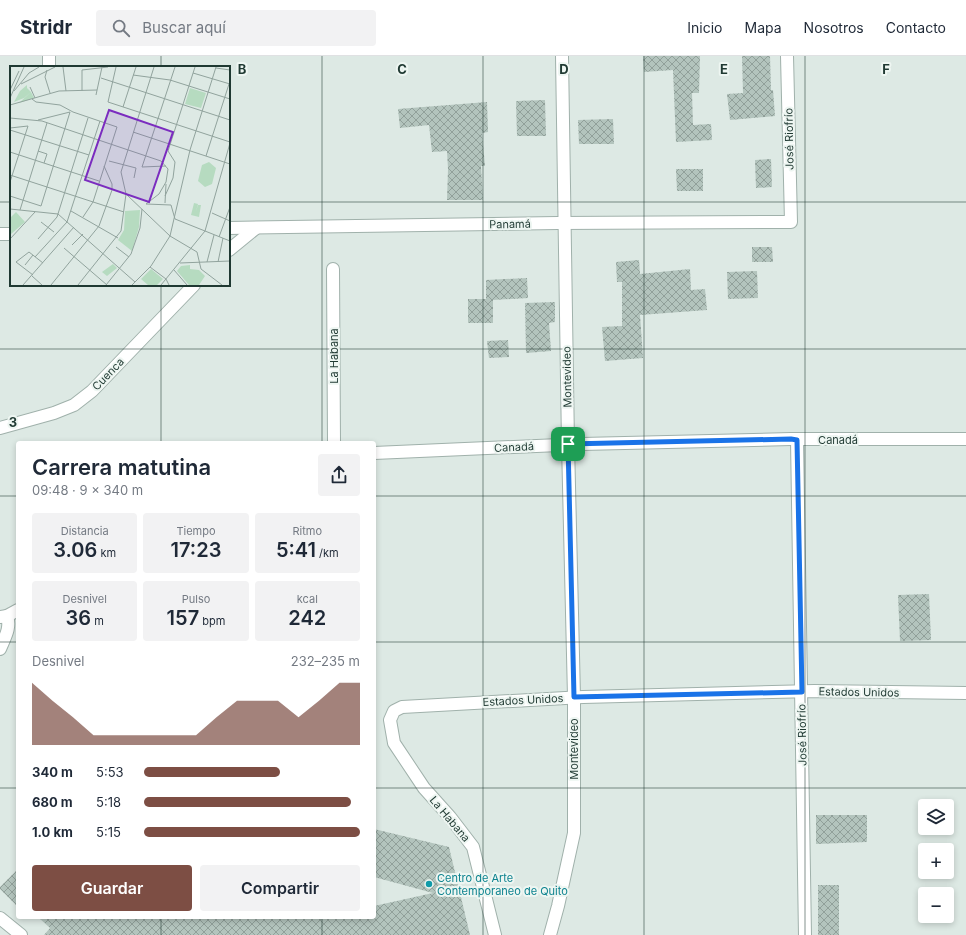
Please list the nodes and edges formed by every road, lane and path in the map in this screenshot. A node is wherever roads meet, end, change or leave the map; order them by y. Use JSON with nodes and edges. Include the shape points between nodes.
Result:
{"nodes":[{"id":1,"x":562,"y":56,"type":"edge"},
{"id":2,"x":787,"y":56,"type":"edge"},
{"id":3,"x":791,"y":222,"type":"joint"},
{"id":4,"x":565,"y":223,"type":"junction"},
{"id":5,"x":230,"y":228,"type":"edge"},
{"id":6,"x":256,"y":228,"type":"junction"},
{"id":7,"x":230,"y":249,"type":"edge"},
{"id":8,"x":333,"y":269,"type":"dead end"},
{"id":9,"x":193,"y":286,"type":"edge"},
{"id":10,"x":0,"y":428,"type":"edge"},
{"id":11,"x":966,"y":439,"type":"edge"},
{"id":12,"x":797,"y":440,"type":"junction"},
{"id":13,"x":334,"y":441,"type":"edge"},
{"id":14,"x":568,"y":444,"type":"junction"},
{"id":15,"x":376,"y":453,"type":"edge"},
{"id":16,"x":8,"y":614,"type":"edge"},
{"id":17,"x":0,"y":649,"type":"edge"},
{"id":18,"x":802,"y":692,"type":"junction"},
{"id":19,"x":966,"y":693,"type":"edge"},
{"id":20,"x":574,"y":697,"type":"junction"},
{"id":21,"x":394,"y":711,"type":"joint"},
{"id":22,"x":0,"y":918,"type":"edge"},
{"id":23,"x":21,"y":935,"type":"edge"},
{"id":24,"x":495,"y":935,"type":"edge"},
{"id":25,"x":550,"y":935,"type":"edge"},
{"id":26,"x":805,"y":935,"type":"edge"}],
"edges":[{"from":1,"to":4,"type":"street","name":"Montevideo"},
{"from":2,"to":3,"type":"street","name":"José Riofrío"},
{"from":3,"to":4,"type":"street","name":"Panamá"},
{"from":4,"to":6,"type":"street","name":"Panamá"},
{"from":4,"to":14,"type":"street","name":"Montevideo"},
{"from":5,"to":6,"type":"street","name":"Panamá"},
{"from":6,"to":7,"type":"street"},
{"from":8,"to":13,"type":"street","name":"La Habana"},
{"from":9,"to":10,"type":"street","name":"Cuenca","via":[[92,391],[74,405]]},
{"from":11,"to":12,"type":"street","name":"Canadá"},
{"from":12,"to":14,"type":"street","name":"Canadá"},
{"from":12,"to":18,"type":"street","name":"José Riofrío"},
{"from":14,"to":15,"type":"street","name":"Canadá"},
{"from":14,"to":20,"type":"street","name":"Montevideo"},
{"from":16,"to":17,"type":"street","via":[[8,631]]},
{"from":18,"to":19,"type":"street","name":"Estados Unidos"},
{"from":18,"to":20,"type":"street","name":"Estados Unidos"},
{"from":18,"to":26,"type":"street","name":"José Riofrío"},
{"from":20,"to":21,"type":"street","name":"Estados Unidos","via":[[402,707]]},
{"from":20,"to":25,"type":"street","name":"Montevideo","via":[[574,833]]},
{"from":21,"to":24,"type":"street","name":"La Habana","via":[[390,720],[394,743],[424,788],[473,847]]},
{"from":22,"to":23,"type":"street"}]}
